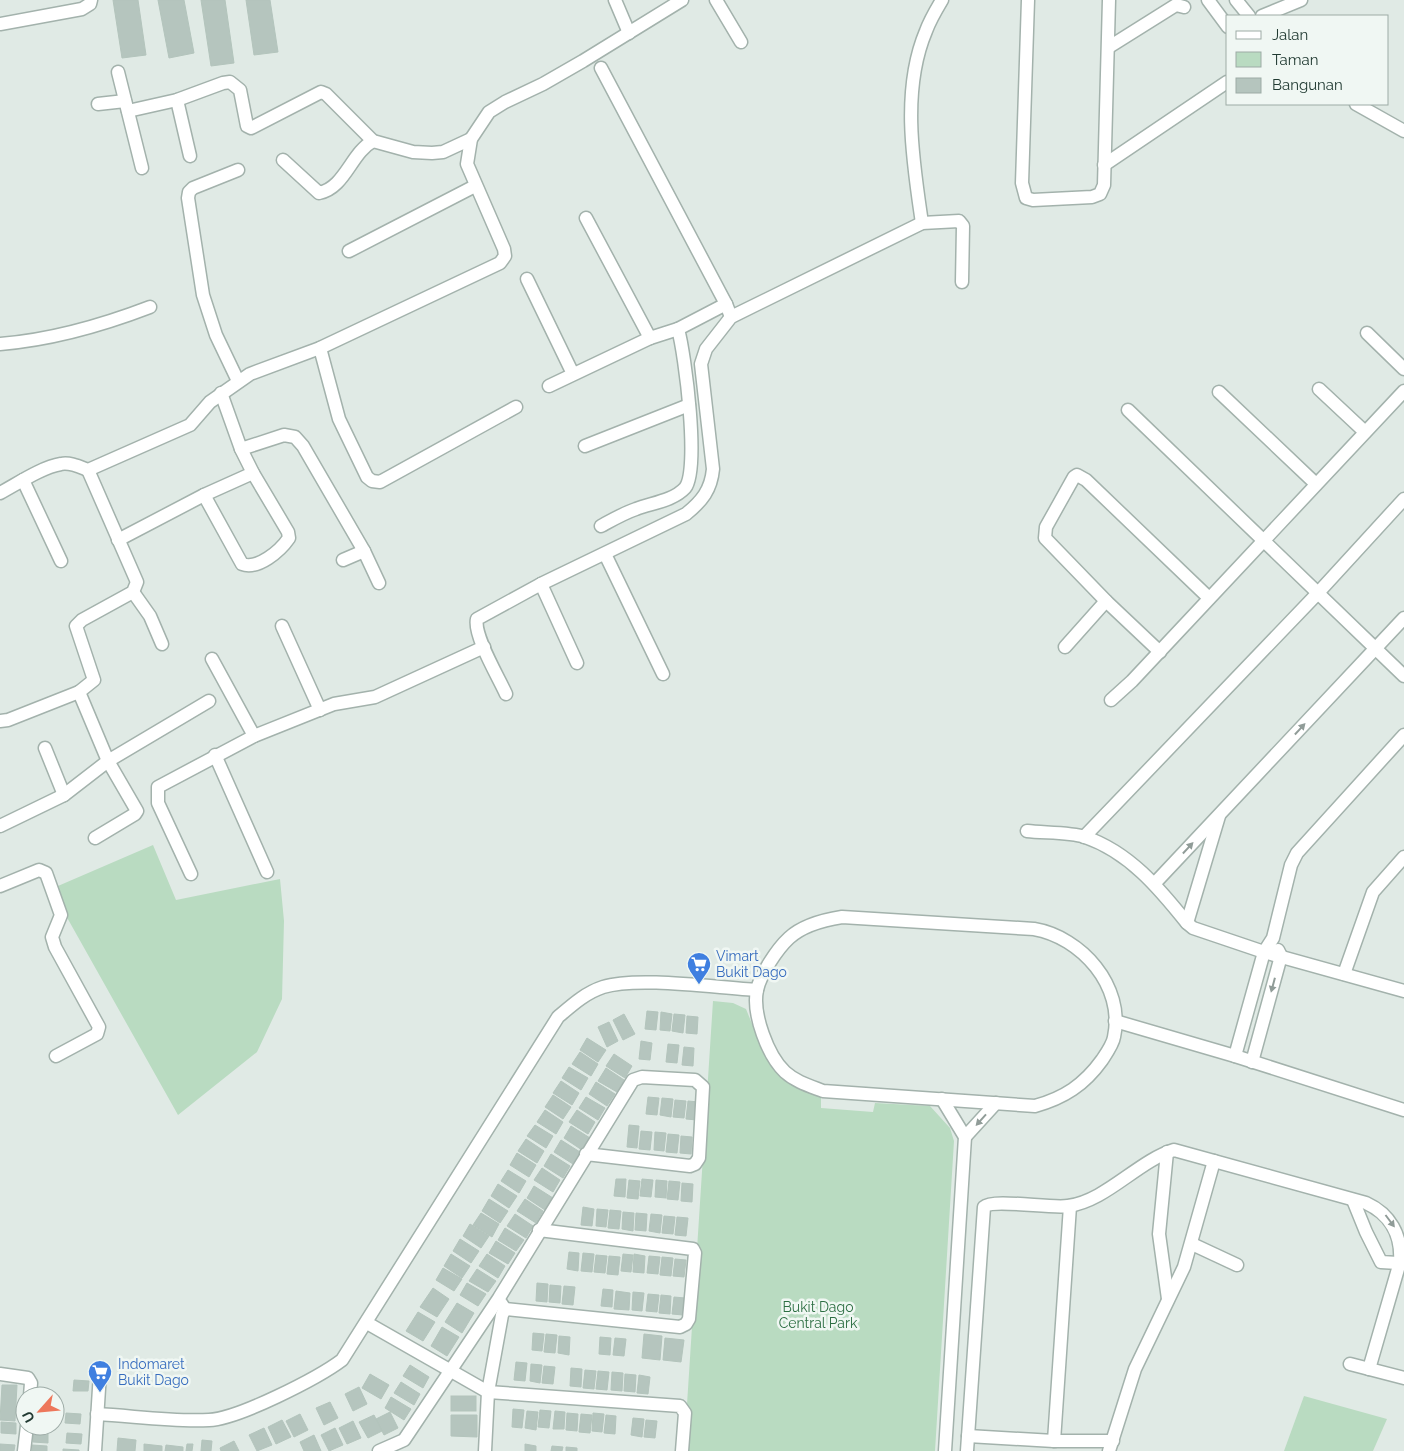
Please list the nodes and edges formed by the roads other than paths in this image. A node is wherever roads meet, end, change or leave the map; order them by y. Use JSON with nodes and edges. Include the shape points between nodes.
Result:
{"nodes":[{"id":1,"x":91,"y":0,"type":"edge"},
{"id":2,"x":614,"y":0,"type":"edge"},
{"id":3,"x":682,"y":0,"type":"edge"},
{"id":4,"x":716,"y":0,"type":"edge"},
{"id":5,"x":942,"y":0,"type":"edge"},
{"id":6,"x":1028,"y":0,"type":"edge"},
{"id":7,"x":1109,"y":0,"type":"edge"},
{"id":8,"x":1208,"y":0,"type":"edge"},
{"id":9,"x":1236,"y":0,"type":"edge"},
{"id":10,"x":1301,"y":0,"type":"edge"},
{"id":11,"x":1184,"y":7,"type":"dead end"},
{"id":12,"x":1248,"y":15,"type":"edge"},
{"id":13,"x":1264,"y":15,"type":"edge"},
{"id":14,"x":0,"y":24,"type":"edge"},
{"id":15,"x":1226,"y":24,"type":"edge"},
{"id":16,"x":629,"y":33,"type":"junction"},
{"id":17,"x":741,"y":42,"type":"dead end"},
{"id":18,"x":1109,"y":47,"type":"junction"},
{"id":19,"x":601,"y":68,"type":"dead end"},
{"id":20,"x":118,"y":72,"type":"dead end"},
{"id":21,"x":1226,"y":83,"type":"edge"},
{"id":22,"x":177,"y":100,"type":"junction"},
{"id":23,"x":98,"y":104,"type":"dead end"},
{"id":24,"x":1358,"y":105,"type":"edge"},
{"id":25,"x":126,"y":106,"type":"junction"},
{"id":26,"x":1404,"y":131,"type":"edge"},
{"id":27,"x":373,"y":140,"type":"junction"},
{"id":28,"x":471,"y":140,"type":"junction"},
{"id":29,"x":190,"y":156,"type":"dead end"},
{"id":30,"x":283,"y":160,"type":"dead end"},
{"id":31,"x":1104,"y":165,"type":"junction"},
{"id":32,"x":142,"y":168,"type":"dead end"},
{"id":33,"x":238,"y":170,"type":"dead end"},
{"id":34,"x":475,"y":186,"type":"junction"},
{"id":35,"x":586,"y":218,"type":"dead end"},
{"id":36,"x":922,"y":223,"type":"junction"},
{"id":37,"x":349,"y":251,"type":"dead end"},
{"id":38,"x":527,"y":279,"type":"dead end"},
{"id":39,"x":962,"y":282,"type":"dead end"},
{"id":40,"x":726,"y":304,"type":"junction"},
{"id":41,"x":150,"y":307,"type":"dead end"},
{"id":42,"x":731,"y":316,"type":"junction"},
{"id":43,"x":678,"y":329,"type":"junction"},
{"id":44,"x":1367,"y":333,"type":"dead end"},
{"id":45,"x":650,"y":338,"type":"junction"},
{"id":46,"x":0,"y":344,"type":"edge"},
{"id":47,"x":320,"y":348,"type":"junction"},
{"id":48,"x":1404,"y":369,"type":"edge"},
{"id":49,"x":573,"y":374,"type":"junction"},
{"id":50,"x":238,"y":381,"type":"junction"},
{"id":51,"x":549,"y":386,"type":"dead end"},
{"id":52,"x":1318,"y":389,"type":"dead end"},
{"id":53,"x":1404,"y":391,"type":"edge"},
{"id":54,"x":1219,"y":392,"type":"dead end"},
{"id":55,"x":221,"y":393,"type":"junction"},
{"id":56,"x":688,"y":405,"type":"junction"},
{"id":57,"x":516,"y":406,"type":"dead end"},
{"id":58,"x":1128,"y":410,"type":"dead end"},
{"id":59,"x":1365,"y":432,"type":"junction"},
{"id":60,"x":584,"y":446,"type":"dead end"},
{"id":61,"x":241,"y":449,"type":"junction"},
{"id":62,"x":88,"y":470,"type":"junction"},
{"id":63,"x":253,"y":473,"type":"junction"},
{"id":64,"x":23,"y":480,"type":"junction"},
{"id":65,"x":1316,"y":484,"type":"junction"},
{"id":66,"x":0,"y":493,"type":"edge"},
{"id":67,"x":204,"y":495,"type":"junction"},
{"id":68,"x":1404,"y":499,"type":"edge"},
{"id":69,"x":601,"y":526,"type":"dead end"},
{"id":70,"x":118,"y":540,"type":"junction"},
{"id":71,"x":1262,"y":541,"type":"junction"},
{"id":72,"x":364,"y":551,"type":"junction"},
{"id":73,"x":605,"y":554,"type":"junction"},
{"id":74,"x":343,"y":560,"type":"dead end"},
{"id":75,"x":61,"y":561,"type":"dead end"},
{"id":76,"x":379,"y":583,"type":"dead end"},
{"id":77,"x":541,"y":584,"type":"junction"},
{"id":78,"x":133,"y":592,"type":"junction"},
{"id":79,"x":1317,"y":594,"type":"junction"},
{"id":80,"x":1209,"y":598,"type":"junction"},
{"id":81,"x":1106,"y":601,"type":"junction"},
{"id":82,"x":1404,"y":618,"type":"edge"},
{"id":83,"x":282,"y":626,"type":"dead end"},
{"id":84,"x":162,"y":644,"type":"dead end"},
{"id":85,"x":484,"y":646,"type":"junction"},
{"id":86,"x":1065,"y":647,"type":"dead end"},
{"id":87,"x":1375,"y":650,"type":"junction"},
{"id":88,"x":1160,"y":652,"type":"junction"},
{"id":89,"x":212,"y":659,"type":"dead end"},
{"id":90,"x":577,"y":663,"type":"dead end"},
{"id":91,"x":664,"y":674,"type":"dead end"},
{"id":92,"x":1404,"y":676,"type":"edge"},
{"id":93,"x":79,"y":692,"type":"junction"},
{"id":94,"x":506,"y":694,"type":"dead end"},
{"id":95,"x":1111,"y":700,"type":"dead end"},
{"id":96,"x":210,"y":701,"type":"dead end"},
{"id":97,"x":320,"y":710,"type":"junction"},
{"id":98,"x":0,"y":721,"type":"edge"},
{"id":99,"x":1404,"y":735,"type":"edge"},
{"id":100,"x":254,"y":736,"type":"junction"},
{"id":101,"x":45,"y":748,"type":"dead end"},
{"id":102,"x":215,"y":755,"type":"junction"},
{"id":103,"x":108,"y":761,"type":"junction"},
{"id":104,"x":64,"y":796,"type":"junction"},
{"id":105,"x":1220,"y":814,"type":"junction"},
{"id":106,"x":0,"y":826,"type":"edge"},
{"id":107,"x":1027,"y":831,"type":"dead end"},
{"id":108,"x":1084,"y":836,"type":"junction"},
{"id":109,"x":95,"y":838,"type":"dead end"},
{"id":110,"x":1404,"y":857,"type":"edge"},
{"id":111,"x":267,"y":872,"type":"dead end"},
{"id":112,"x":191,"y":874,"type":"dead end"},
{"id":113,"x":1155,"y":883,"type":"junction"},
{"id":114,"x":0,"y":886,"type":"edge"},
{"id":115,"x":1187,"y":923,"type":"junction"},
{"id":116,"x":1273,"y":938,"type":"junction"},
{"id":117,"x":1264,"y":952,"type":"junction"},
{"id":118,"x":1281,"y":956,"type":"junction"},
{"id":119,"x":1344,"y":974,"type":"junction"},
{"id":120,"x":757,"y":990,"type":"junction"},
{"id":121,"x":1404,"y":991,"type":"edge"},
{"id":122,"x":1115,"y":1021,"type":"junction"},
{"id":123,"x":56,"y":1056,"type":"dead end"},
{"id":124,"x":1235,"y":1056,"type":"junction"},
{"id":125,"x":1252,"y":1062,"type":"junction"},
{"id":126,"x":942,"y":1099,"type":"junction"},
{"id":127,"x":996,"y":1103,"type":"junction"},
{"id":128,"x":1404,"y":1110,"type":"edge"},
{"id":129,"x":965,"y":1137,"type":"junction"},
{"id":130,"x":1167,"y":1152,"type":"junction"},
{"id":131,"x":586,"y":1154,"type":"junction"},
{"id":132,"x":1214,"y":1161,"type":"junction"},
{"id":133,"x":1353,"y":1200,"type":"junction"},
{"id":134,"x":1070,"y":1206,"type":"junction"},
{"id":135,"x":539,"y":1230,"type":"junction"},
{"id":136,"x":1192,"y":1244,"type":"junction"},
{"id":137,"x":1401,"y":1262,"type":"edge"},
{"id":138,"x":1237,"y":1265,"type":"dead end"},
{"id":139,"x":1168,"y":1299,"type":"junction"},
{"id":140,"x":502,"y":1304,"type":"junction"},
{"id":141,"x":367,"y":1323,"type":"junction"},
{"id":142,"x":1350,"y":1364,"type":"dead end"},
{"id":143,"x":1369,"y":1368,"type":"junction"},
{"id":144,"x":451,"y":1371,"type":"junction"},
{"id":145,"x":100,"y":1373,"type":"dead end"},
{"id":146,"x":0,"y":1374,"type":"edge"},
{"id":147,"x":1404,"y":1378,"type":"edge"},
{"id":148,"x":31,"y":1386,"type":"edge"},
{"id":149,"x":488,"y":1392,"type":"junction"},
{"id":150,"x":97,"y":1414,"type":"junction"},
{"id":151,"x":26,"y":1436,"type":"edge"},
{"id":152,"x":968,"y":1436,"type":"junction"},
{"id":153,"x":1054,"y":1441,"type":"junction"},
{"id":154,"x":404,"y":1446,"type":"edge"},
{"id":155,"x":1111,"y":1446,"type":"edge"},
{"id":156,"x":24,"y":1451,"type":"edge"},
{"id":157,"x":95,"y":1451,"type":"edge"},
{"id":158,"x":379,"y":1451,"type":"edge"},
{"id":159,"x":485,"y":1451,"type":"edge"},
{"id":160,"x":682,"y":1451,"type":"edge"},
{"id":161,"x":945,"y":1451,"type":"edge"},
{"id":162,"x":966,"y":1451,"type":"edge"}],
"edges":[{"from":1,"to":14,"type":"street","via":[[82,9]]},
{"from":2,"to":16,"type":"street"},
{"from":3,"to":16,"type":"street"},
{"from":4,"to":17,"type":"street"},
{"from":5,"to":36,"type":"street","via":[[925,32],[915,70],[913,140]]},
{"from":6,"to":31,"type":"street","via":[[1023,192],[1026,198],[1033,200],[1092,197],[1100,194],[1104,186]]},
{"from":7,"to":18,"type":"street"},
{"from":8,"to":15,"type":"street"},
{"from":9,"to":12,"type":"street"},
{"from":10,"to":13,"type":"street"},
{"from":11,"to":18,"type":"street","via":[[1176,5]]},
{"from":16,"to":28,"type":"street","via":[[489,112]]},
{"from":18,"to":31,"type":"street"},
{"from":19,"to":40,"type":"street"},
{"from":20,"to":25,"type":"street"},
{"from":21,"to":31,"type":"street"},
{"from":22,"to":25,"type":"street"},
{"from":22,"to":27,"type":"street","via":[[230,82],[240,90],[247,126],[251,128],[321,92]]},
{"from":22,"to":29,"type":"street"},
{"from":23,"to":25,"type":"street"},
{"from":24,"to":26,"type":"street"},
{"from":25,"to":32,"type":"street"},
{"from":27,"to":28,"type":"street","via":[[413,152],[432,153],[443,152]]},
{"from":27,"to":30,"type":"street","via":[[359,150],[328,191],[319,193]]},
{"from":28,"to":34,"type":"street","via":[[467,164]]},
{"from":33,"to":50,"type":"street","via":[[193,188],[188,198],[203,295],[216,335]]},
{"from":34,"to":37,"type":"street"},
{"from":34,"to":47,"type":"street","via":[[504,249],[503,260],[488,270]]},
{"from":35,"to":45,"type":"street"},
{"from":36,"to":39,"type":"street","via":[[962,223]]},
{"from":36,"to":42,"type":"street"},
{"from":38,"to":49,"type":"street"},
{"from":40,"to":42,"type":"street"},
{"from":40,"to":43,"type":"street"},
{"from":41,"to":46,"type":"street","via":[[61,333]]},
{"from":42,"to":73,"type":"street","via":[[706,349],[701,364],[713,469],[711,484],[701,502],[686,514]]},
{"from":43,"to":45,"type":"street"},
{"from":43,"to":56,"type":"street"},
{"from":44,"to":48,"type":"street"},
{"from":45,"to":49,"type":"street"},
{"from":47,"to":50,"type":"street"},
{"from":47,"to":57,"type":"street","via":[[339,419],[372,482],[380,482]]},
{"from":49,"to":51,"type":"street"},
{"from":50,"to":55,"type":"street"},
{"from":52,"to":59,"type":"street"},
{"from":53,"to":59,"type":"street"},
{"from":54,"to":65,"type":"street"},
{"from":55,"to":61,"type":"street"},
{"from":55,"to":62,"type":"street","via":[[190,425]]},
{"from":56,"to":60,"type":"street"},
{"from":56,"to":69,"type":"street","via":[[692,461],[689,481],[684,488],[674,496],[635,509]]},
{"from":58,"to":71,"type":"street"},
{"from":59,"to":65,"type":"street"},
{"from":61,"to":63,"type":"street"},
{"from":61,"to":72,"type":"street","via":[[284,435],[295,437]]},
{"from":62,"to":64,"type":"street","via":[[61,464]]},
{"from":62,"to":70,"type":"street"},
{"from":63,"to":67,"type":"street"},
{"from":63,"to":67,"type":"street","via":[[289,538],[257,565],[242,564],[238,559]]},
{"from":64,"to":66,"type":"street"},
{"from":64,"to":75,"type":"street"},
{"from":65,"to":71,"type":"street"},
{"from":67,"to":70,"type":"street"},
{"from":68,"to":79,"type":"street"},
{"from":70,"to":78,"type":"street","via":[[136,576]]},
{"from":71,"to":79,"type":"street"},
{"from":71,"to":80,"type":"street"},
{"from":72,"to":74,"type":"street"},
{"from":72,"to":76,"type":"street"},
{"from":73,"to":77,"type":"street"},
{"from":73,"to":91,"type":"street"},
{"from":77,"to":85,"type":"street","via":[[477,619],[475,625]]},
{"from":77,"to":90,"type":"street"},
{"from":78,"to":84,"type":"street","via":[[150,616]]},
{"from":78,"to":93,"type":"street","via":[[76,626],[94,680]]},
{"from":79,"to":87,"type":"street"},
{"from":79,"to":108,"type":"street"},
{"from":80,"to":81,"type":"street","via":[[1077,475],[1046,527],[1046,538]]},
{"from":80,"to":88,"type":"street"},
{"from":81,"to":86,"type":"street"},
{"from":81,"to":88,"type":"street"},
{"from":82,"to":87,"type":"street"},
{"from":83,"to":97,"type":"street"},
{"from":85,"to":94,"type":"street"},
{"from":85,"to":97,"type":"street","via":[[375,697],[334,704]]},
{"from":87,"to":92,"type":"street"},
{"from":105,"to":87,"type":"street","one_way":true},
{"from":88,"to":95,"type":"street"},
{"from":89,"to":100,"type":"street"},
{"from":93,"to":98,"type":"street"},
{"from":93,"to":103,"type":"street"},
{"from":96,"to":103,"type":"street"},
{"from":97,"to":100,"type":"street"},
{"from":99,"to":116,"type":"street","via":[[1297,853],[1291,864]]},
{"from":100,"to":102,"type":"street"},
{"from":101,"to":104,"type":"street"},
{"from":102,"to":111,"type":"street"},
{"from":102,"to":112,"type":"street","via":[[164,782],[156,794]]},
{"from":103,"to":104,"type":"street"},
{"from":103,"to":109,"type":"street","via":[[136,811]]},
{"from":104,"to":106,"type":"street"},
{"from":113,"to":105,"type":"street","one_way":true},
{"from":105,"to":115,"type":"street"},
{"from":107,"to":108,"type":"street"},
{"from":108,"to":113,"type":"street","via":[[1118,855]]},
{"from":110,"to":119,"type":"street","via":[[1373,892]]},
{"from":113,"to":115,"type":"street"},
{"from":114,"to":123,"type":"street","via":[[39,870],[46,873],[61,915],[53,930],[54,942],[100,1027],[97,1034]]},
{"from":115,"to":117,"type":"street","via":[[1193,928]]},
{"from":116,"to":117,"type":"street"},
{"from":116,"to":118,"type":"street"},
{"from":117,"to":118,"type":"street"},
{"from":117,"to":124,"type":"street"},
{"from":118,"to":119,"type":"street"},
{"from":118,"to":125,"type":"street","one_way":true},
{"from":119,"to":121,"type":"street"},
{"from":120,"to":122,"type":"street","via":[[774,955],[789,937],[804,927],[825,920],[842,917],[1034,929],[1052,932],[1085,954],[1098,969],[1113,1003]]},
{"from":120,"to":126,"type":"street","via":[[758,1019],[765,1040],[785,1072],[802,1084],[823,1091]]},
{"from":120,"to":141,"type":"street","via":[[627,983],[603,987],[580,998],[558,1017]]},
{"from":122,"to":124,"type":"street"},
{"from":122,"to":127,"type":"street","via":[[1114,1038],[1105,1055],[1090,1076],[1073,1091],[1035,1106]]},
{"from":124,"to":125,"type":"street"},
{"from":125,"to":128,"type":"street"},
{"from":126,"to":127,"type":"street"},
{"from":126,"to":129,"type":"street"},
{"from":127,"to":129,"type":"street","one_way":true},
{"from":129,"to":161,"type":"street"},
{"from":130,"to":132,"type":"street","via":[[1180,1150]]},
{"from":130,"to":134,"type":"street","via":[[1106,1189]]},
{"from":130,"to":139,"type":"street","via":[[1159,1234]]},
{"from":131,"to":131,"type":"street","via":[[633,1080],[642,1077],[695,1080],[703,1087],[696,1164],[690,1166]]},
{"from":131,"to":135,"type":"street"},
{"from":132,"to":133,"type":"street"},
{"from":132,"to":136,"type":"street"},
{"from":133,"to":137,"type":"street","one_way":true,"via":[[1376,1208],[1385,1215],[1395,1229]]},
{"from":133,"to":137,"type":"street","via":[[1382,1262]]},
{"from":134,"to":152,"type":"street","via":[[992,1203],[984,1207]]},
{"from":134,"to":153,"type":"street"},
{"from":135,"to":140,"type":"street"},
{"from":135,"to":140,"type":"street","via":[[689,1247],[695,1253],[689,1319],[680,1327]]},
{"from":136,"to":138,"type":"street"},
{"from":136,"to":139,"type":"street"},
{"from":137,"to":143,"type":"street"},
{"from":139,"to":155,"type":"street","via":[[1135,1369]]},
{"from":140,"to":144,"type":"street"},
{"from":140,"to":149,"type":"street"},
{"from":141,"to":144,"type":"street"},
{"from":141,"to":150,"type":"street","via":[[342,1360],[332,1368],[238,1413],[210,1420]]},
{"from":142,"to":143,"type":"street"},
{"from":143,"to":147,"type":"street"},
{"from":144,"to":149,"type":"street"},
{"from":144,"to":154,"type":"street"},
{"from":145,"to":150,"type":"street"},
{"from":146,"to":148,"type":"street","via":[[28,1378]]},
{"from":149,"to":159,"type":"street"},
{"from":149,"to":160,"type":"street","via":[[680,1406],[684,1413]]},
{"from":150,"to":157,"type":"street"},
{"from":151,"to":156,"type":"street"},
{"from":152,"to":153,"type":"street"},
{"from":152,"to":162,"type":"street"},
{"from":153,"to":155,"type":"street"},
{"from":154,"to":158,"type":"street"}]}
